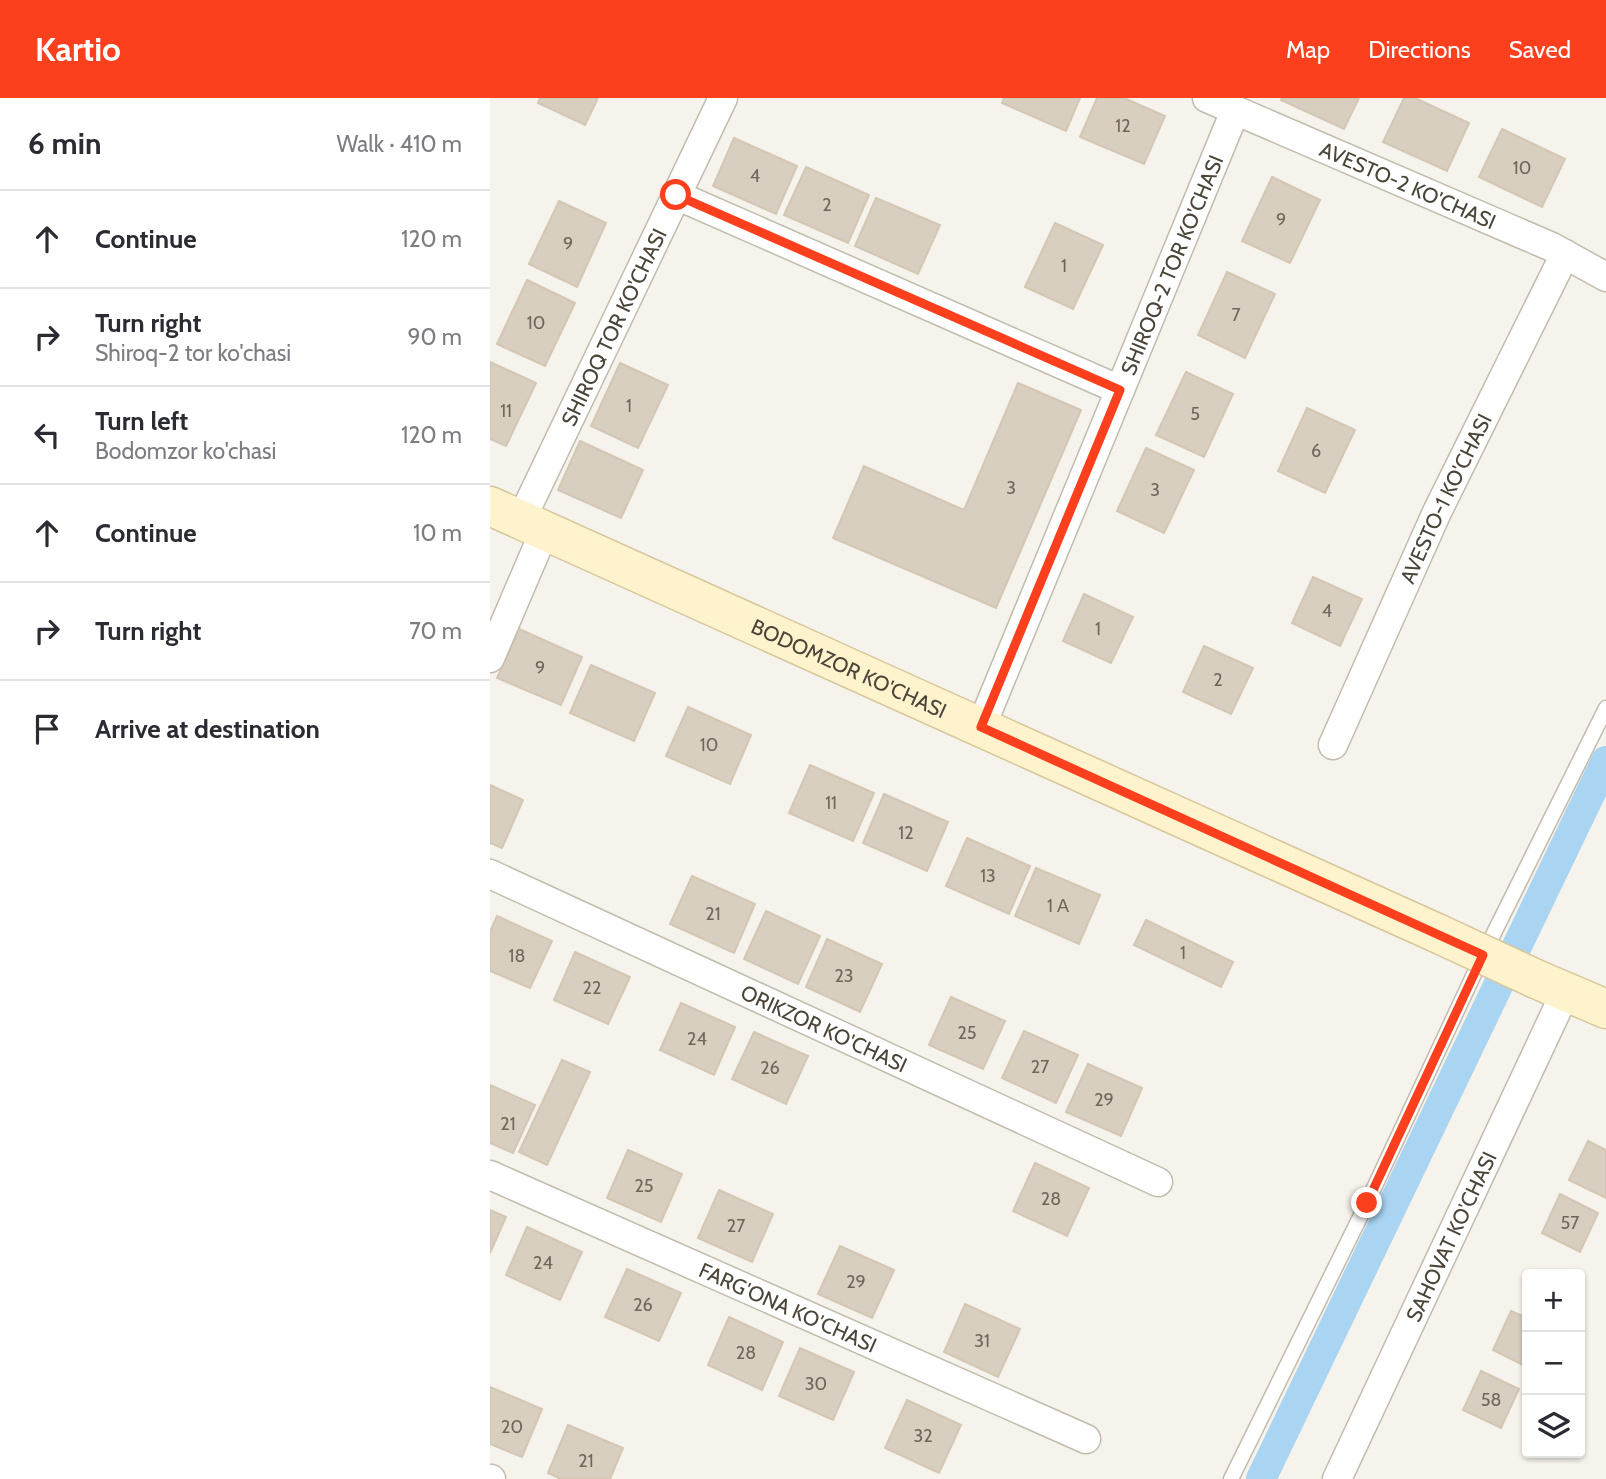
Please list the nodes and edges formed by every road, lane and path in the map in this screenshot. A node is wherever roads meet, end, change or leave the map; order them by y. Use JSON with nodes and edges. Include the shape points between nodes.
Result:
{"nodes":[{"id":1,"x":723,"y":98,"type":"edge"},
{"id":2,"x":1207,"y":98,"type":"edge"},
{"id":3,"x":1235,"y":111,"type":"junction"},
{"id":4,"x":676,"y":195,"type":"junction"},
{"id":5,"x":1565,"y":254,"type":"junction"},
{"id":6,"x":1606,"y":277,"type":"edge"},
{"id":7,"x":1120,"y":390,"type":"junction"},
{"id":8,"x":518,"y":519,"type":"edge"},
{"id":9,"x":490,"y":658,"type":"edge"},
{"id":10,"x":1606,"y":708,"type":"edge"},
{"id":11,"x":981,"y":727,"type":"junction"},
{"id":12,"x":1333,"y":745,"type":"dead end"},
{"id":13,"x":490,"y":874,"type":"edge"},
{"id":14,"x":1483,"y":955,"type":"junction"},
{"id":15,"x":1551,"y":986,"type":"junction"},
{"id":16,"x":1606,"y":1009,"type":"edge"},
{"id":17,"x":490,"y":1175,"type":"edge"},
{"id":18,"x":1158,"y":1182,"type":"dead end"},
{"id":19,"x":1086,"y":1439,"type":"dead end"},
{"id":20,"x":1231,"y":1479,"type":"edge"},
{"id":21,"x":1337,"y":1479,"type":"edge"}],
"edges":[{"from":1,"to":4,"type":"street","name":"SHIROQ TOR KO'CHASI"},
{"from":2,"to":3,"type":"street","name":"AVESTO-2 KO'CHASI"},
{"from":3,"to":5,"type":"street","name":"AVESTO-2 KO'CHASI"},
{"from":3,"to":7,"type":"street","name":"SHIROQ-2 TOR KO'CHASI"},
{"from":4,"to":7,"type":"street"},
{"from":4,"to":8,"type":"street","name":"SHIROQ TOR KO'CHASI"},
{"from":5,"to":6,"type":"street","name":"AVESTO-2 KO'CHASI"},
{"from":5,"to":12,"type":"street","name":"AVESTO-1 KO'CHASI","via":[[1437,512]]},
{"from":7,"to":11,"type":"street","name":"SHIROQ-2 TOR KO'CHASI"},
{"from":8,"to":9,"type":"street","name":"SHIROQ TOR KO'CHASI"},
{"from":8,"to":11,"type":"street","name":"BODOMZOR KO'CHASI"},
{"from":10,"to":14,"type":"lane"},
{"from":11,"to":14,"type":"street","name":"BODOMZOR KO'CHASI","bridge":true},
{"from":13,"to":18,"type":"street","name":"ORIKZOR KO'CHASI"},
{"from":14,"to":15,"type":"street","name":"BODOMZOR KO'CHASI","bridge":true},
{"from":14,"to":20,"type":"lane"},
{"from":15,"to":16,"type":"street"},
{"from":15,"to":21,"type":"street","name":"SAHOVAT KO'CHASI"},
{"from":17,"to":19,"type":"street","name":"FARG'ONA KO'CHASI"}]}
